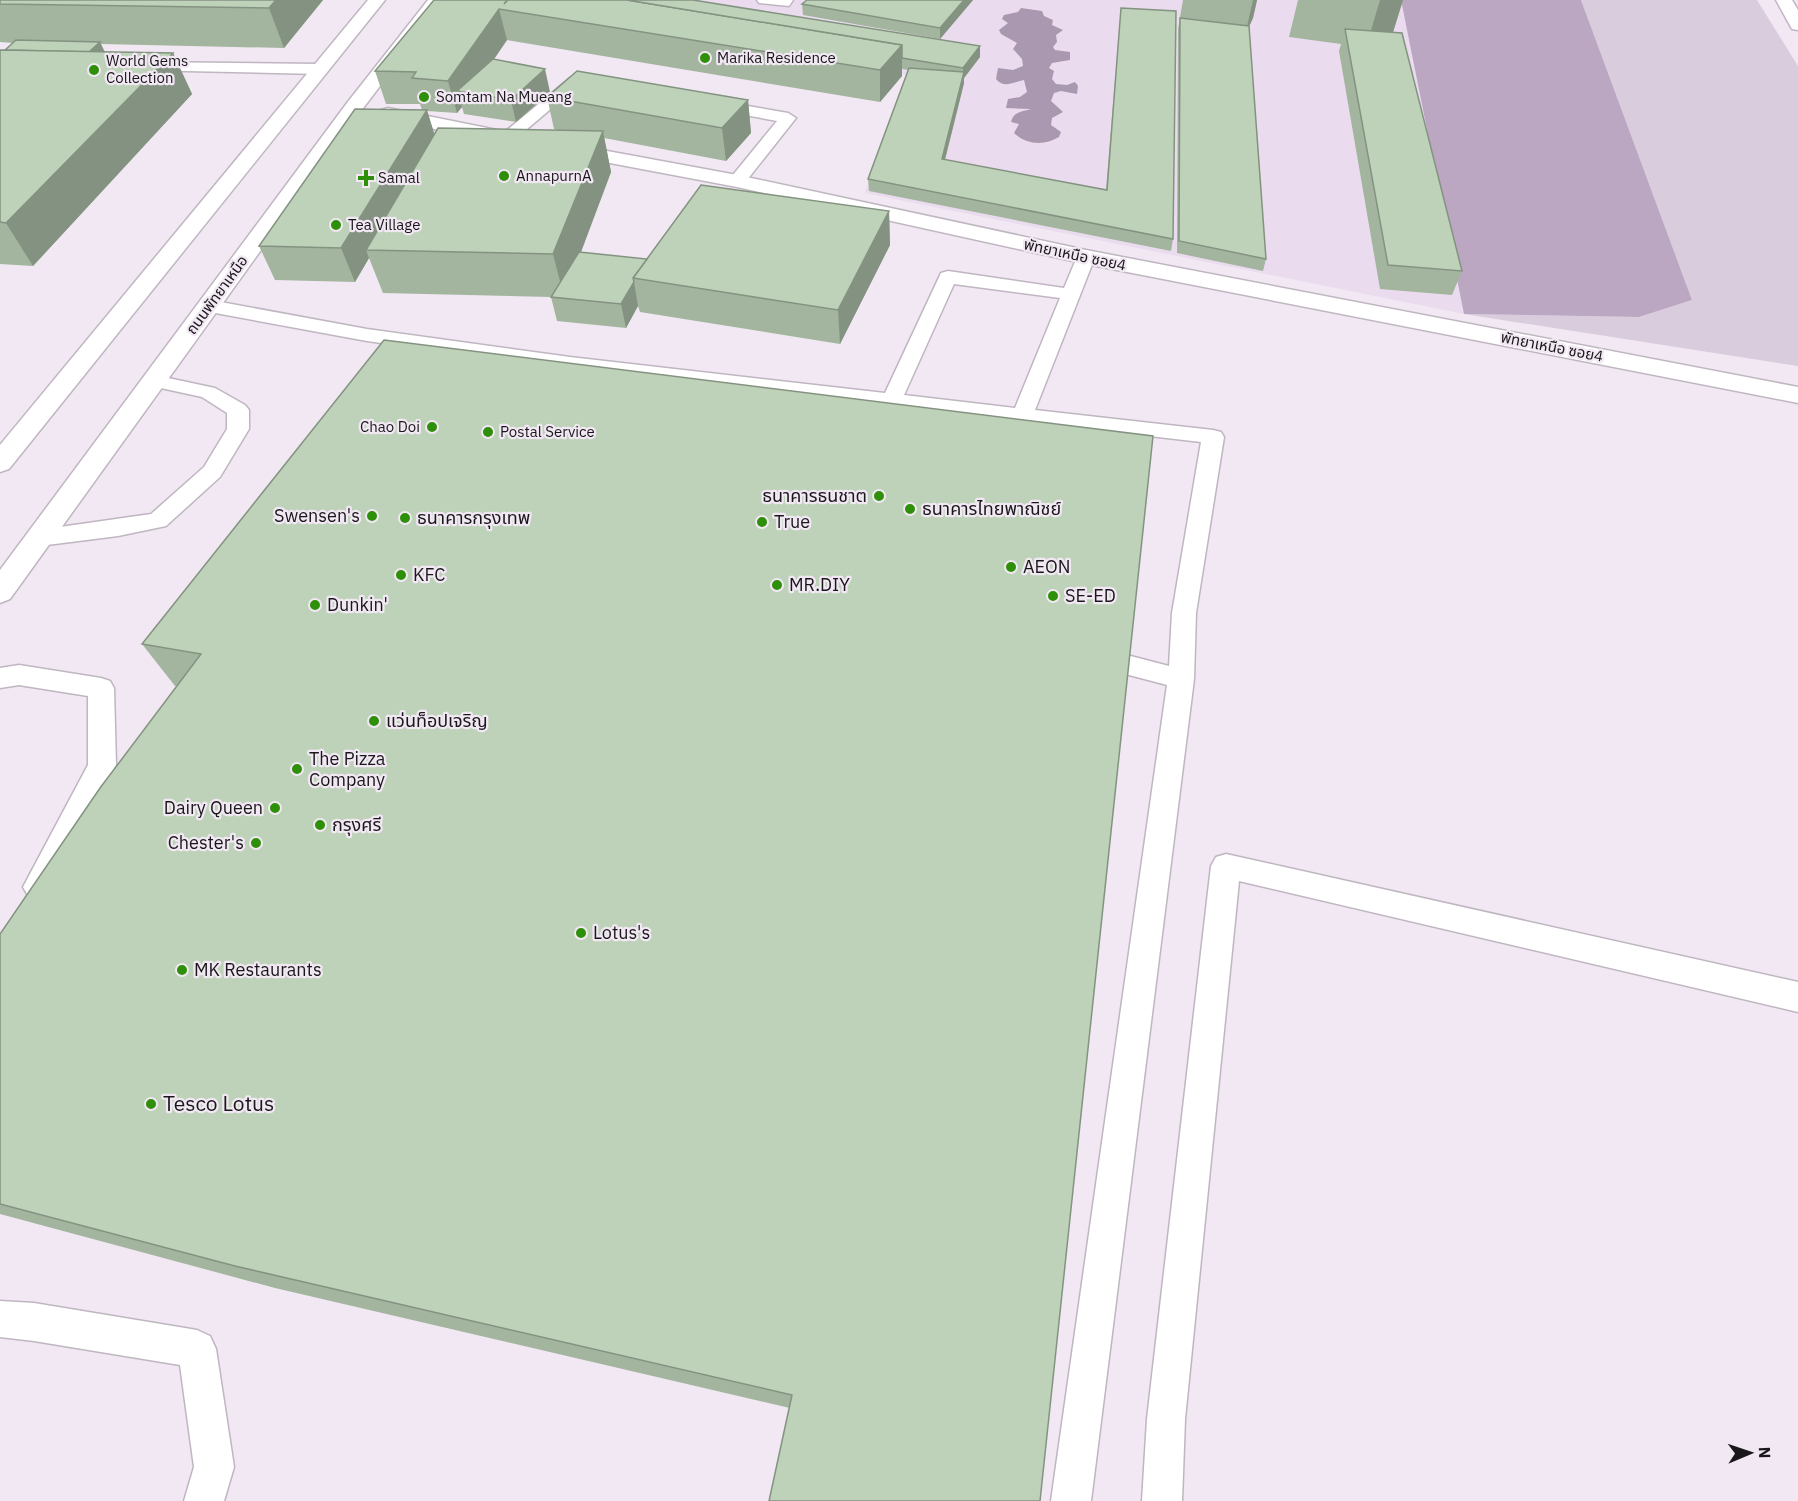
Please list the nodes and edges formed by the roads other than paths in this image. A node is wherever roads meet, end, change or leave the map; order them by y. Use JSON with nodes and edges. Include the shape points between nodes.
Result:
{"nodes":[{"id":1,"x":377,"y":0,"type":"edge"},
{"id":2,"x":436,"y":0,"type":"edge"},
{"id":3,"x":764,"y":0,"type":"edge"},
{"id":4,"x":786,"y":0,"type":"edge"},
{"id":5,"x":1784,"y":0,"type":"edge"},
{"id":6,"x":1798,"y":25,"type":"edge"},
{"id":7,"x":130,"y":67,"type":"edge"},
{"id":8,"x":319,"y":69,"type":"junction"},
{"id":9,"x":589,"y":82,"type":"edge"},
{"id":10,"x":694,"y":101,"type":"edge"},
{"id":11,"x":354,"y":107,"type":"junction"},
{"id":12,"x":507,"y":138,"type":"junction"},
{"id":13,"x":737,"y":181,"type":"junction"},
{"id":14,"x":1086,"y":257,"type":"junction"},
{"id":15,"x":1069,"y":294,"type":"junction"},
{"id":16,"x":210,"y":306,"type":"junction"},
{"id":17,"x":154,"y":381,"type":"junction"},
{"id":18,"x":1798,"y":395,"type":"edge"},
{"id":19,"x":892,"y":399,"type":"junction"},
{"id":20,"x":1023,"y":414,"type":"junction"},
{"id":21,"x":0,"y":463,"type":"edge"},
{"id":22,"x":39,"y":538,"type":"junction"},
{"id":23,"x":0,"y":592,"type":"edge"},
{"id":24,"x":1123,"y":664,"type":"edge"},
{"id":25,"x":0,"y":678,"type":"edge"},
{"id":26,"x":1181,"y":680,"type":"junction"},
{"id":27,"x":27,"y":908,"type":"edge"},
{"id":28,"x":1798,"y":997,"type":"edge"},
{"id":29,"x":0,"y":1319,"type":"edge"},
{"id":30,"x":204,"y":1501,"type":"edge"},
{"id":31,"x":1071,"y":1501,"type":"edge"},
{"id":32,"x":1162,"y":1501,"type":"edge"}],
"edges":[{"from":1,"to":8,"type":"main road"},
{"from":2,"to":11,"type":"main road","name":"ถนนพัทยาเหนือ"},
{"from":3,"to":4,"type":"lane"},
{"from":5,"to":6,"type":"main road"},
{"from":7,"to":8,"type":"lane"},
{"from":8,"to":21,"type":"main road"},
{"from":9,"to":12,"type":"lane","via":[[577,80]]},
{"from":10,"to":13,"type":"lane","via":[[788,118]]},
{"from":11,"to":12,"type":"main road","name":"พัทยาเหนือ ซอย4"},
{"from":11,"to":16,"type":"main road","name":"ถนนพัทยาเหนือ"},
{"from":12,"to":13,"type":"main road","name":"พัทยาเหนือ ซอย4"},
{"from":13,"to":14,"type":"main road","name":"พัทยาเหนือ ซอย4"},
{"from":14,"to":15,"type":"lane"},
{"from":14,"to":18,"type":"main road","name":"พัทยาเหนือ ซอย4"},
{"from":15,"to":19,"type":"lane","via":[[948,277]]},
{"from":15,"to":20,"type":"lane"},
{"from":16,"to":17,"type":"main road","name":"ถนนพัทยาเหนือ"},
{"from":16,"to":19,"type":"lane","via":[[367,335],[548,360]]},
{"from":17,"to":22,"type":"main road","name":"ถนนพัทยาเหนือ"},
{"from":17,"to":22,"type":"lane","via":[[208,392],[238,410],[238,429],[212,472],[158,520]]},
{"from":19,"to":20,"type":"lane"},
{"from":20,"to":26,"type":"lane","via":[[1213,437],[1184,613]]},
{"from":22,"to":23,"type":"main road","name":"ถนนพัทยาเหนือ"},
{"from":24,"to":26,"type":"lane"},
{"from":25,"to":27,"type":"lane","via":[[19,675],[101,688],[102,765]]},
{"from":26,"to":31,"type":"lane"},
{"from":28,"to":32,"type":"lane","via":[[1226,866],[1166,1419]]},
{"from":29,"to":30,"type":"lane","via":[[197,1349],[214,1467]]}]}
